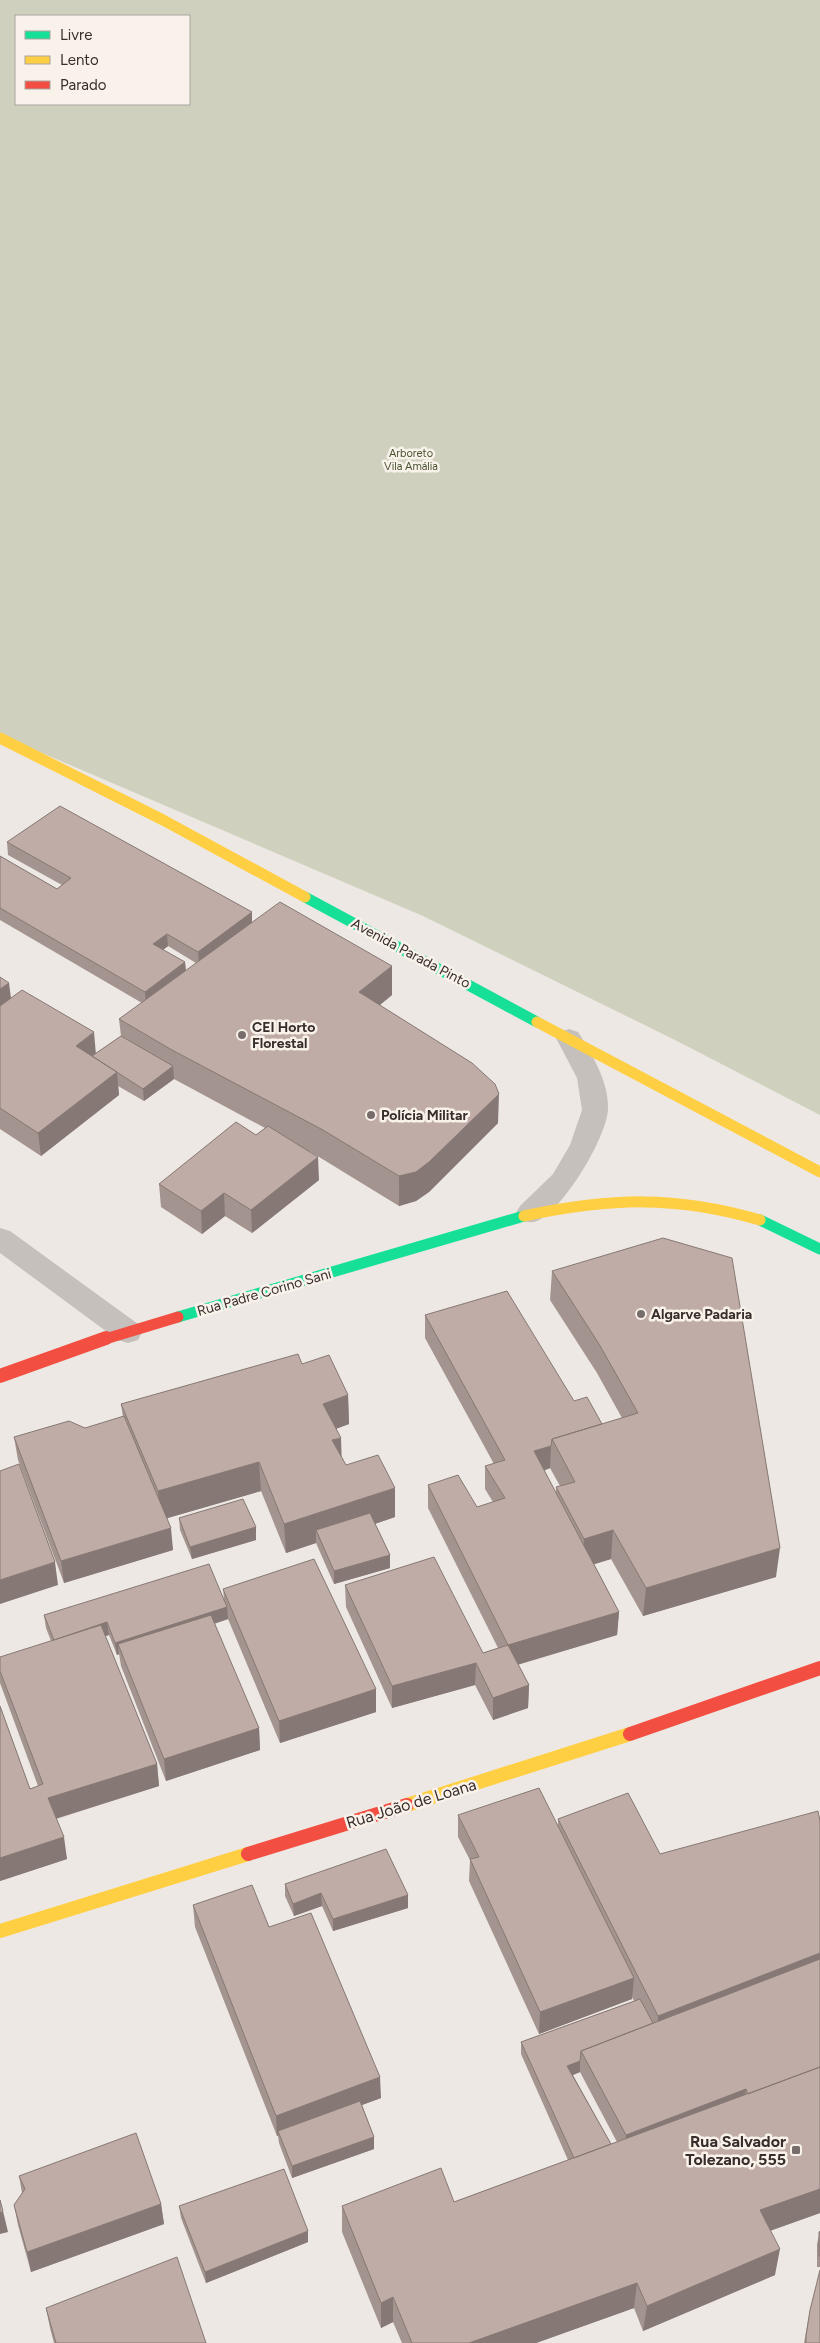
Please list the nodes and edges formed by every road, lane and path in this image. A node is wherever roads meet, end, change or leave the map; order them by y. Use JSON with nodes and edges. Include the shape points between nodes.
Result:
{"nodes":[{"id":1,"x":0,"y":738,"type":"edge"},
{"id":2,"x":569,"y":1038,"type":"junction"},
{"id":3,"x":820,"y":1172,"type":"edge"},
{"id":4,"x":530,"y":1213,"type":"junction"},
{"id":5,"x":0,"y":1238,"type":"edge"},
{"id":6,"x":820,"y":1249,"type":"edge"},
{"id":7,"x":128,"y":1332,"type":"junction"},
{"id":8,"x":0,"y":1376,"type":"edge"},
{"id":9,"x":820,"y":1668,"type":"edge"},
{"id":10,"x":0,"y":1931,"type":"edge"}],
"edges":[{"from":1,"to":2,"type":"street","name":"Avenida Parada Pinto","via":[[163,820]]},
{"from":2,"to":3,"type":"street","name":"Avenida Parada Pinto"},
{"from":2,"to":4,"type":"street","via":[[590,1078],[595,1110],[584,1146],[567,1174]]},
{"from":4,"to":6,"type":"street","name":"Rua Padre Corino Sani","via":[[649,1199],[694,1203],[745,1214],[794,1233]]},
{"from":4,"to":7,"type":"street","name":"Rua Padre Corino Sani"},
{"from":5,"to":7,"type":"street"},
{"from":7,"to":8,"type":"street","name":"Rua Padre Corino Sani"},
{"from":9,"to":10,"type":"street","name":"Rua João de Loana","via":[[608,1742]]}]}
